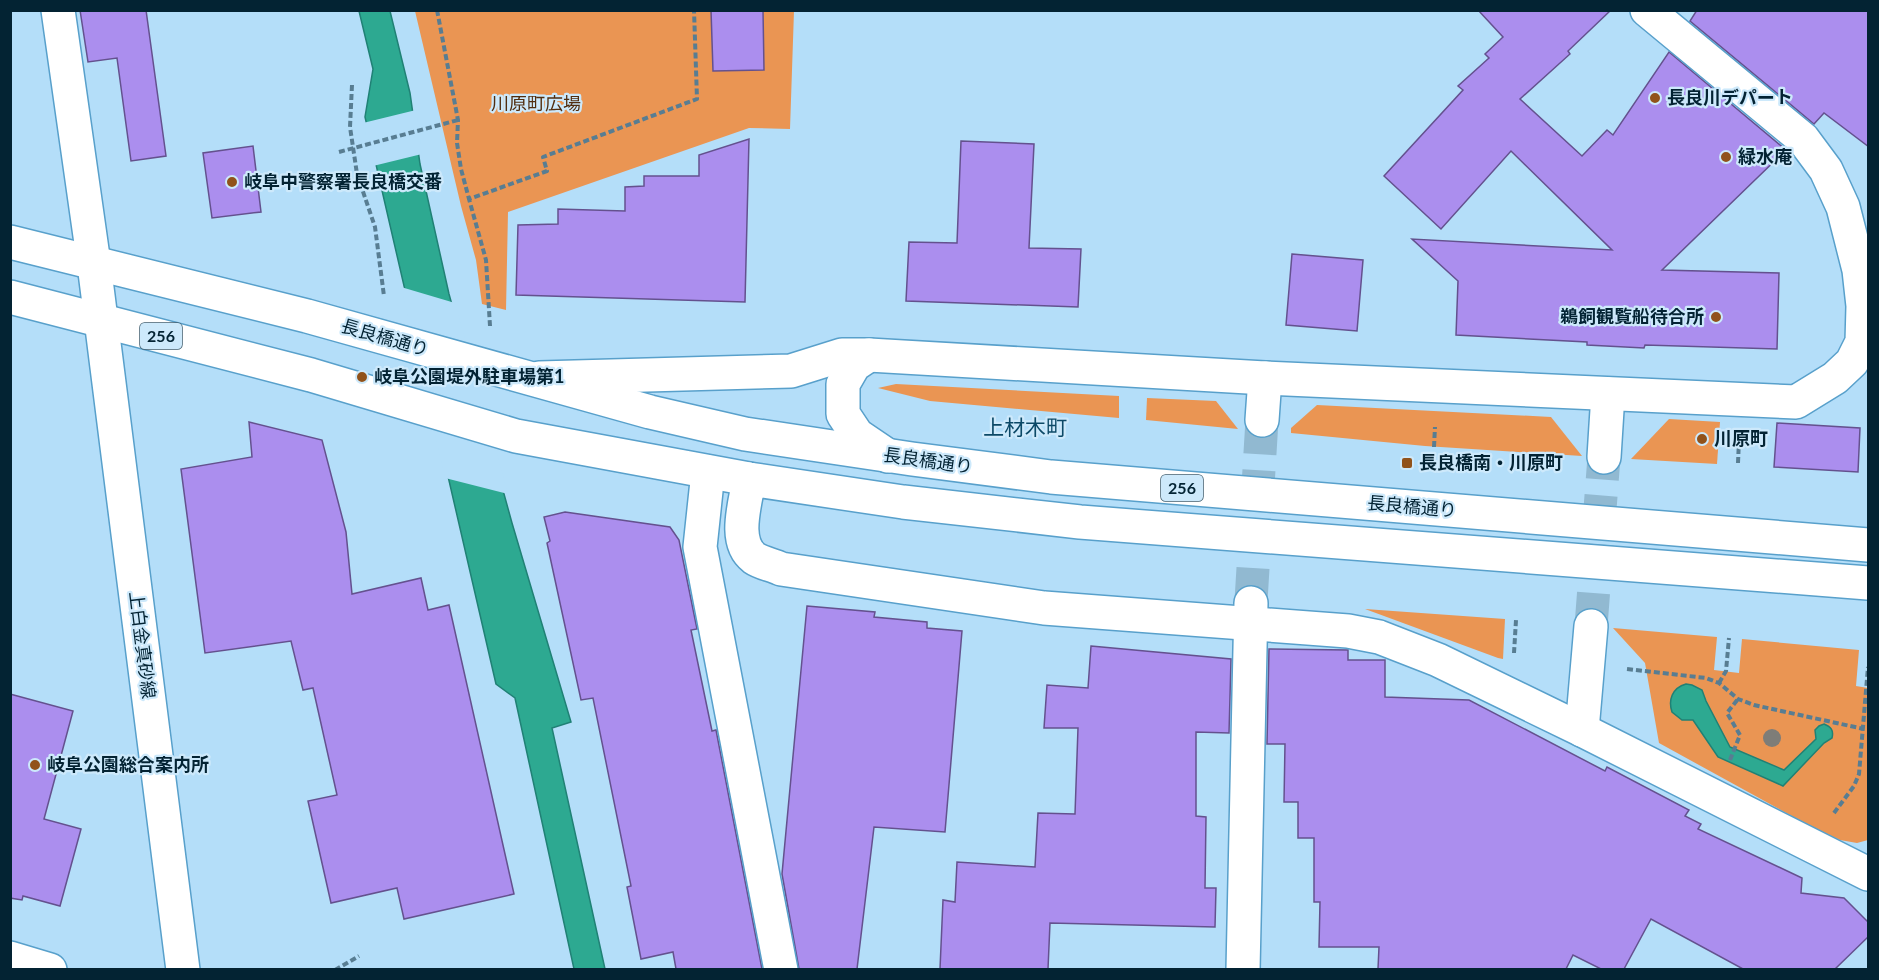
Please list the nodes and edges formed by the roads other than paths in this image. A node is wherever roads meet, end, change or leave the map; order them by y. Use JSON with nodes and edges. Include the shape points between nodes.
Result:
{"nodes":[{"id":1,"x":58,"y":10,"type":"edge"},
{"id":2,"x":1647,"y":10,"type":"edge"},
{"id":3,"x":10,"y":242,"type":"edge"},
{"id":4,"x":94,"y":264,"type":"junction"},
{"id":5,"x":10,"y":297,"type":"edge"},
{"id":6,"x":101,"y":321,"type":"junction"},
{"id":7,"x":1865,"y":343,"type":"edge"},
{"id":8,"x":869,"y":355,"type":"junction"},
{"id":9,"x":519,"y":375,"type":"junction"},
{"id":10,"x":1264,"y":378,"type":"junction"},
{"id":11,"x":1608,"y":394,"type":"junction"},
{"id":12,"x":1262,"y":420,"type":"tunnel mouth"},
{"id":13,"x":888,"y":456,"type":"junction"},
{"id":14,"x":1604,"y":457,"type":"tunnel mouth"},
{"id":15,"x":708,"y":471,"type":"junction"},
{"id":16,"x":749,"y":479,"type":"junction"},
{"id":17,"x":1869,"y":545,"type":"edge"},
{"id":18,"x":1869,"y":583,"type":"edge"},
{"id":19,"x":1250,"y":613,"type":"junction"},
{"id":20,"x":1591,"y":626,"type":"tunnel mouth"},
{"id":21,"x":1582,"y":730,"type":"junction"},
{"id":22,"x":1869,"y":874,"type":"edge"},
{"id":23,"x":10,"y":958,"type":"edge"},
{"id":24,"x":50,"y":969,"type":"edge"},
{"id":25,"x":183,"y":969,"type":"edge"},
{"id":26,"x":781,"y":969,"type":"edge"},
{"id":27,"x":1243,"y":969,"type":"edge"}],
"edges":[{"from":1,"to":4,"type":"main road","name":"上白金真砂線"},
{"from":2,"to":7,"type":"main road","via":[[1803,139],[1826,170],[1843,207],[1859,270]]},
{"from":3,"to":4,"type":"main road","name":"長良橋通り","number":"256"},
{"from":4,"to":6,"type":"main road","name":"上白金真砂線"},
{"from":4,"to":9,"type":"main road","name":"長良橋通り","number":"256","via":[[307,316]]},
{"from":5,"to":6,"type":"main road","number":"256"},
{"from":6,"to":15,"type":"main road","number":"256","via":[[311,375],[516,436]]},
{"from":6,"to":25,"type":"main road","name":"上白金真砂線"},
{"from":7,"to":11,"type":"main road","via":[[1834,378],[1796,402]]},
{"from":8,"to":9,"type":"main road","via":[[842,355],[792,371]]},
{"from":8,"to":10,"type":"main road"},
{"from":8,"to":13,"type":"main road","via":[[854,365],[843,384],[843,414],[856,435]]},
{"from":9,"to":13,"type":"main road","name":"長良橋通り","number":"256","via":[[745,434]]},
{"from":10,"to":11,"type":"main road"},
{"from":10,"to":12,"type":"main road"},
{"from":11,"to":14,"type":"main road"},
{"from":13,"to":17,"type":"main road","name":"長良橋通り","number":"256","via":[[1051,477]]},
{"from":15,"to":16,"type":"main road","number":"256"},
{"from":15,"to":26,"type":"main road","via":[[700,547]]},
{"from":16,"to":18,"type":"main road","number":"256","via":[[1080,522]]},
{"from":16,"to":19,"type":"main road","via":[[741,533],[743,545],[754,558],[781,569],[1044,608]]},
{"from":19,"to":21,"type":"main road","via":[[1379,637],[1438,660]]},
{"from":19,"to":27,"type":"main road"},
{"from":20,"to":21,"type":"main road"},
{"from":21,"to":22,"type":"main road"},
{"from":23,"to":24,"type":"main road"}]}
